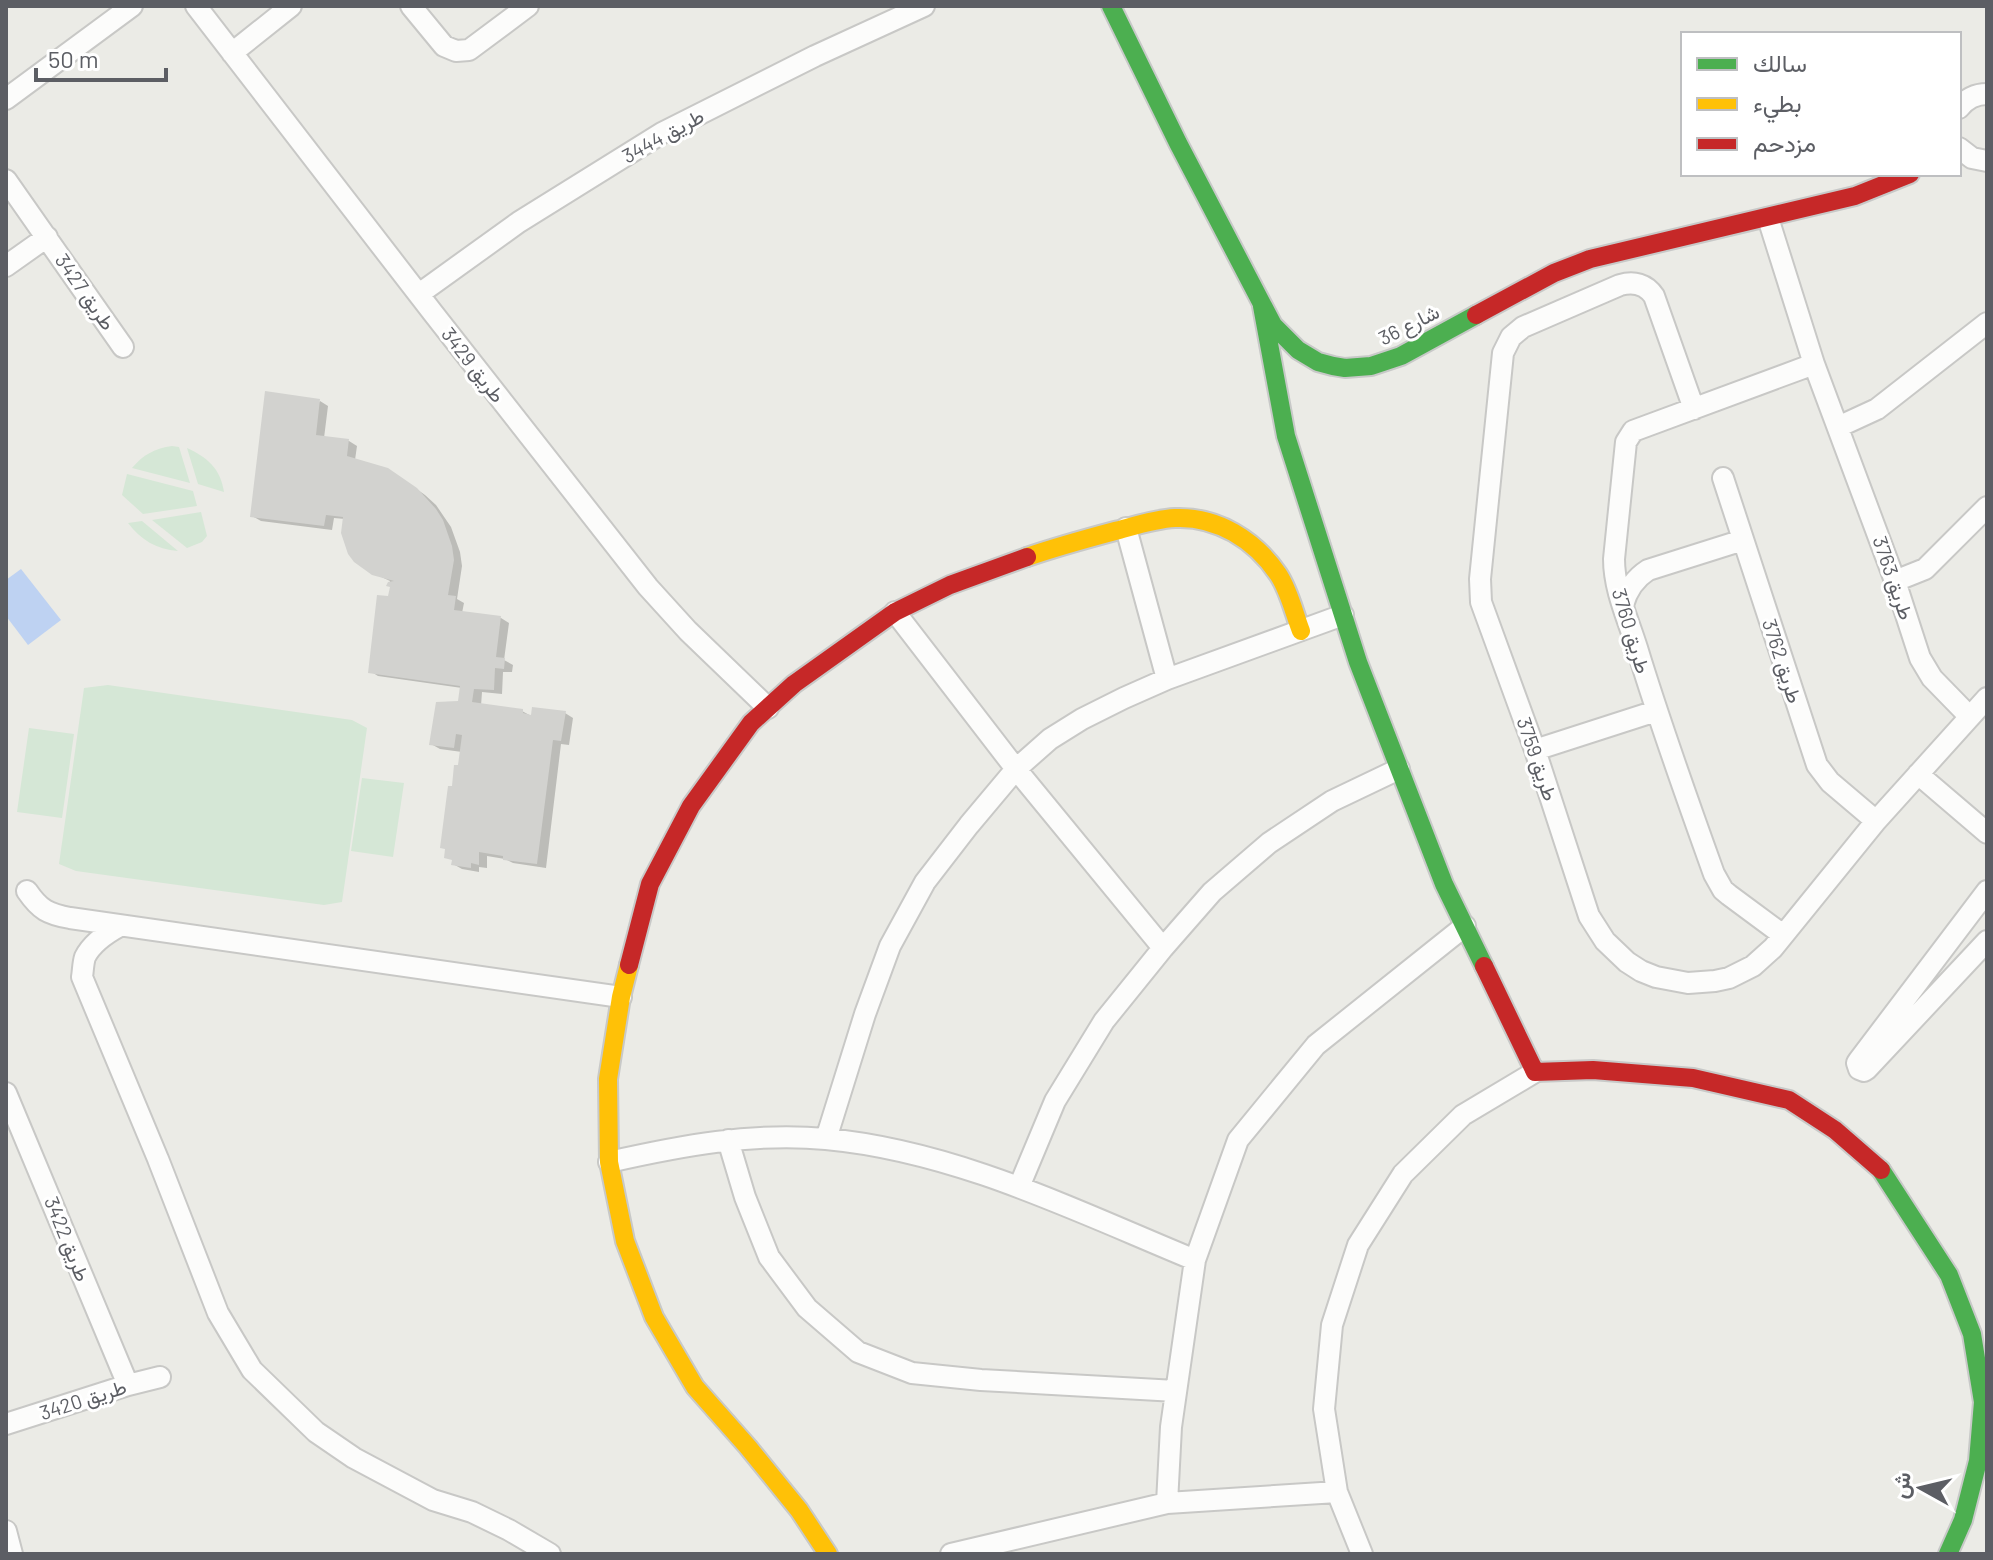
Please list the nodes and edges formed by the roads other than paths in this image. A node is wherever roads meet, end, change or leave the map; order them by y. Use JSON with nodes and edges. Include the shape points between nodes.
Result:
{"nodes":[{"id":1,"x":132,"y":6,"type":"edge"},
{"id":2,"x":196,"y":6,"type":"edge"},
{"id":3,"x":291,"y":6,"type":"edge"},
{"id":4,"x":411,"y":6,"type":"edge"},
{"id":5,"x":528,"y":6,"type":"edge"},
{"id":6,"x":924,"y":6,"type":"edge"},
{"id":7,"x":1111,"y":6,"type":"edge"},
{"id":8,"x":232,"y":53,"type":"junction"},
{"id":9,"x":6,"y":99,"type":"edge"},
{"id":10,"x":1961,"y":150,"type":"edge"},
{"id":11,"x":1987,"y":161,"type":"edge"},
{"id":12,"x":1905,"y":176,"type":"edge"},
{"id":13,"x":6,"y":180,"type":"edge"},
{"id":14,"x":1768,"y":218,"type":"junction"},
{"id":15,"x":47,"y":237,"type":"junction"},
{"id":16,"x":6,"y":266,"type":"edge"},
{"id":17,"x":419,"y":294,"type":"junction"},
{"id":18,"x":1262,"y":306,"type":"junction"},
{"id":19,"x":1987,"y":323,"type":"edge"},
{"id":20,"x":123,"y":347,"type":"dead end"},
{"id":21,"x":1814,"y":364,"type":"junction"},
{"id":22,"x":1694,"y":409,"type":"junction"},
{"id":23,"x":1838,"y":427,"type":"junction"},
{"id":24,"x":1723,"y":478,"type":"dead end"},
{"id":25,"x":1987,"y":507,"type":"edge"},
{"id":26,"x":1126,"y":528,"type":"junction"},
{"id":27,"x":1743,"y":540,"type":"junction"},
{"id":28,"x":1616,"y":549,"type":"junction"},
{"id":29,"x":1648,"y":570,"type":"junction"},
{"id":30,"x":1895,"y":581,"type":"junction"},
{"id":31,"x":1623,"y":605,"type":"junction"},
{"id":32,"x":895,"y":612,"type":"junction"},
{"id":33,"x":1343,"y":615,"type":"junction"},
{"id":34,"x":1301,"y":631,"type":"junction"},
{"id":35,"x":1167,"y":679,"type":"junction"},
{"id":36,"x":1987,"y":698,"type":"edge"},
{"id":37,"x":768,"y":708,"type":"junction"},
{"id":38,"x":1656,"y":711,"type":"junction"},
{"id":39,"x":1970,"y":717,"type":"junction"},
{"id":40,"x":1535,"y":750,"type":"junction"},
{"id":41,"x":1016,"y":769,"type":"junction"},
{"id":42,"x":1399,"y":769,"type":"junction"},
{"id":43,"x":1918,"y":774,"type":"junction"},
{"id":44,"x":1876,"y":821,"type":"junction"},
{"id":45,"x":1987,"y":833,"type":"edge"},
{"id":46,"x":27,"y":891,"type":"dead end"},
{"id":47,"x":1987,"y":891,"type":"edge"},
{"id":48,"x":120,"y":926,"type":"junction"},
{"id":49,"x":1465,"y":926,"type":"junction"},
{"id":50,"x":1783,"y":935,"type":"junction"},
{"id":51,"x":1987,"y":941,"type":"edge"},
{"id":52,"x":1163,"y":948,"type":"junction"},
{"id":53,"x":621,"y":997,"type":"junction"},
{"id":54,"x":1535,"y":1072,"type":"junction"},
{"id":55,"x":6,"y":1093,"type":"edge"},
{"id":56,"x":826,"y":1139,"type":"junction"},
{"id":57,"x":728,"y":1140,"type":"junction"},
{"id":58,"x":609,"y":1162,"type":"junction"},
{"id":59,"x":1019,"y":1187,"type":"junction"},
{"id":60,"x":1195,"y":1260,"type":"junction"},
{"id":61,"x":160,"y":1377,"type":"dead end"},
{"id":62,"x":128,"y":1385,"type":"junction"},
{"id":63,"x":1176,"y":1391,"type":"junction"},
{"id":64,"x":6,"y":1424,"type":"edge"},
{"id":65,"x":1337,"y":1492,"type":"junction"},
{"id":66,"x":1167,"y":1503,"type":"junction"},
{"id":67,"x":6,"y":1531,"type":"edge"},
{"id":68,"x":12,"y":1554,"type":"edge"},
{"id":69,"x":550,"y":1554,"type":"edge"},
{"id":70,"x":828,"y":1554,"type":"edge"},
{"id":71,"x":951,"y":1554,"type":"edge"},
{"id":72,"x":1362,"y":1554,"type":"edge"},
{"id":73,"x":1948,"y":1554,"type":"edge"}],
"edges":[{"from":1,"to":9,"type":"street"},
{"from":2,"to":8,"type":"street","name":"طريق 3429"},
{"from":3,"to":8,"type":"street"},
{"from":4,"to":5,"type":"street","via":[[444,46],[456,51],[469,50]]},
{"from":6,"to":17,"type":"street","name":"طريق 3444","via":[[662,133],[519,222]]},
{"from":7,"to":18,"type":"street","name":"شارع 36"},
{"from":8,"to":17,"type":"street","name":"طريق 3429"},
{"from":10,"to":11,"type":"street"},
{"from":12,"to":14,"type":"street","name":"شارع 36","via":[[1855,196]]},
{"from":13,"to":15,"type":"street","name":"طريق 3427"},
{"from":14,"to":18,"type":"street","name":"شارع 36","via":[[1572,265],[1401,356],[1371,366],[1318,362],[1283,336]]},
{"from":14,"to":21,"type":"street","name":"طريق 3763"},
{"from":15,"to":16,"type":"street","name":"طريق 3427"},
{"from":15,"to":20,"type":"street","name":"طريق 3427"},
{"from":17,"to":37,"type":"street","name":"طريق 3429","via":[[648,587]]},
{"from":18,"to":33,"type":"street","via":[[1286,436]]},
{"from":19,"to":23,"type":"street","via":[[1877,409]]},
{"from":21,"to":22,"type":"street","name":"طريق 3760"},
{"from":21,"to":23,"type":"street","name":"طريق 3763"},
{"from":22,"to":28,"type":"street","name":"طريق 3760","via":[[1629,435]]},
{"from":22,"to":40,"type":"street","name":"طريق 3759","via":[[1654,296],[1641,285],[1620,285],[1523,327],[1506,345],[1480,592]]},
{"from":23,"to":30,"type":"street","name":"طريق 3763"},
{"from":24,"to":27,"type":"street","name":"طريق 3762"},
{"from":25,"to":30,"type":"street","via":[[1925,569]]},
{"from":26,"to":32,"type":"street","via":[[1007,563]]},
{"from":26,"to":34,"type":"street","via":[[1176,518],[1207,521],[1236,533],[1261,552],[1280,577]]},
{"from":26,"to":35,"type":"street"},
{"from":27,"to":29,"type":"street"},
{"from":27,"to":44,"type":"street","name":"طريق 3762","via":[[1817,765]]},
{"from":28,"to":29,"type":"street","via":[[1630,564]]},
{"from":28,"to":31,"type":"street","name":"طريق 3760","via":[[1614,570]]},
{"from":29,"to":31,"type":"street","via":[[1634,581]]},
{"from":30,"to":39,"type":"street","name":"طريق 3763","via":[[1925,668]]},
{"from":31,"to":38,"type":"street","name":"طريق 3760"},
{"from":32,"to":37,"type":"street"},
{"from":32,"to":41,"type":"street"},
{"from":33,"to":34,"type":"street"},
{"from":33,"to":42,"type":"street"},
{"from":34,"to":35,"type":"street"},
{"from":35,"to":41,"type":"street","via":[[1082,719]]},
{"from":36,"to":39,"type":"street","name":"طريق 3759"},
{"from":37,"to":53,"type":"street","via":[[751,723],[691,806],[650,884]]},
{"from":38,"to":40,"type":"street"},
{"from":38,"to":50,"type":"street","name":"طريق 3760","via":[[1718,882]]},
{"from":39,"to":43,"type":"street","name":"طريق 3759"},
{"from":40,"to":50,"type":"street","name":"طريق 3759","via":[[1589,916],[1627,962],[1671,981],[1715,981],[1753,966]]},
{"from":41,"to":52,"type":"street"},
{"from":41,"to":56,"type":"street","via":[[925,882],[890,946]]},
{"from":42,"to":49,"type":"street"},
{"from":42,"to":52,"type":"street","via":[[1332,801],[1269,843],[1212,892]]},
{"from":43,"to":44,"type":"street","name":"طريق 3759"},
{"from":43,"to":45,"type":"street"},
{"from":44,"to":50,"type":"street","name":"طريق 3759"},
{"from":46,"to":48,"type":"street","via":[[53,915]]},
{"from":47,"to":51,"type":"street","via":[[1859,1060],[1859,1069],[1867,1069]]},
{"from":48,"to":53,"type":"street"},
{"from":48,"to":69,"type":"street","via":[[94,945],[82,977],[218,1313],[252,1370],[316,1432],[354,1458]]},
{"from":49,"to":54,"type":"street"},
{"from":49,"to":60,"type":"street","via":[[1316,1045],[1238,1140]]},
{"from":52,"to":59,"type":"street","via":[[1104,1021],[1055,1101]]},
{"from":53,"to":58,"type":"street","via":[[608,1079]]},
{"from":54,"to":65,"type":"street","via":[[1463,1115],[1403,1174],[1358,1245],[1332,1325],[1324,1409]]},
{"from":54,"to":73,"type":"street","via":[[1593,1070],[1693,1078],[1789,1100],[1880,1168],[1949,1275],[1972,1334],[1983,1402],[1978,1461]]},
{"from":55,"to":62,"type":"street","name":"طريق 3422"},
{"from":56,"to":57,"type":"street"},
{"from":56,"to":59,"type":"street","via":[[920,1155]]},
{"from":57,"to":58,"type":"street"},
{"from":57,"to":63,"type":"street","via":[[769,1257],[807,1308],[858,1352],[912,1373]]},
{"from":58,"to":70,"type":"street","via":[[625,1241],[654,1317],[695,1387],[799,1510]]},
{"from":59,"to":60,"type":"street"},
{"from":60,"to":63,"type":"street"},
{"from":61,"to":62,"type":"street","name":"طريق 3420"},
{"from":62,"to":64,"type":"street","name":"طريق 3420"},
{"from":63,"to":66,"type":"street"},
{"from":65,"to":66,"type":"street"},
{"from":65,"to":72,"type":"street"},
{"from":66,"to":71,"type":"street"},
{"from":67,"to":68,"type":"street"}]}
